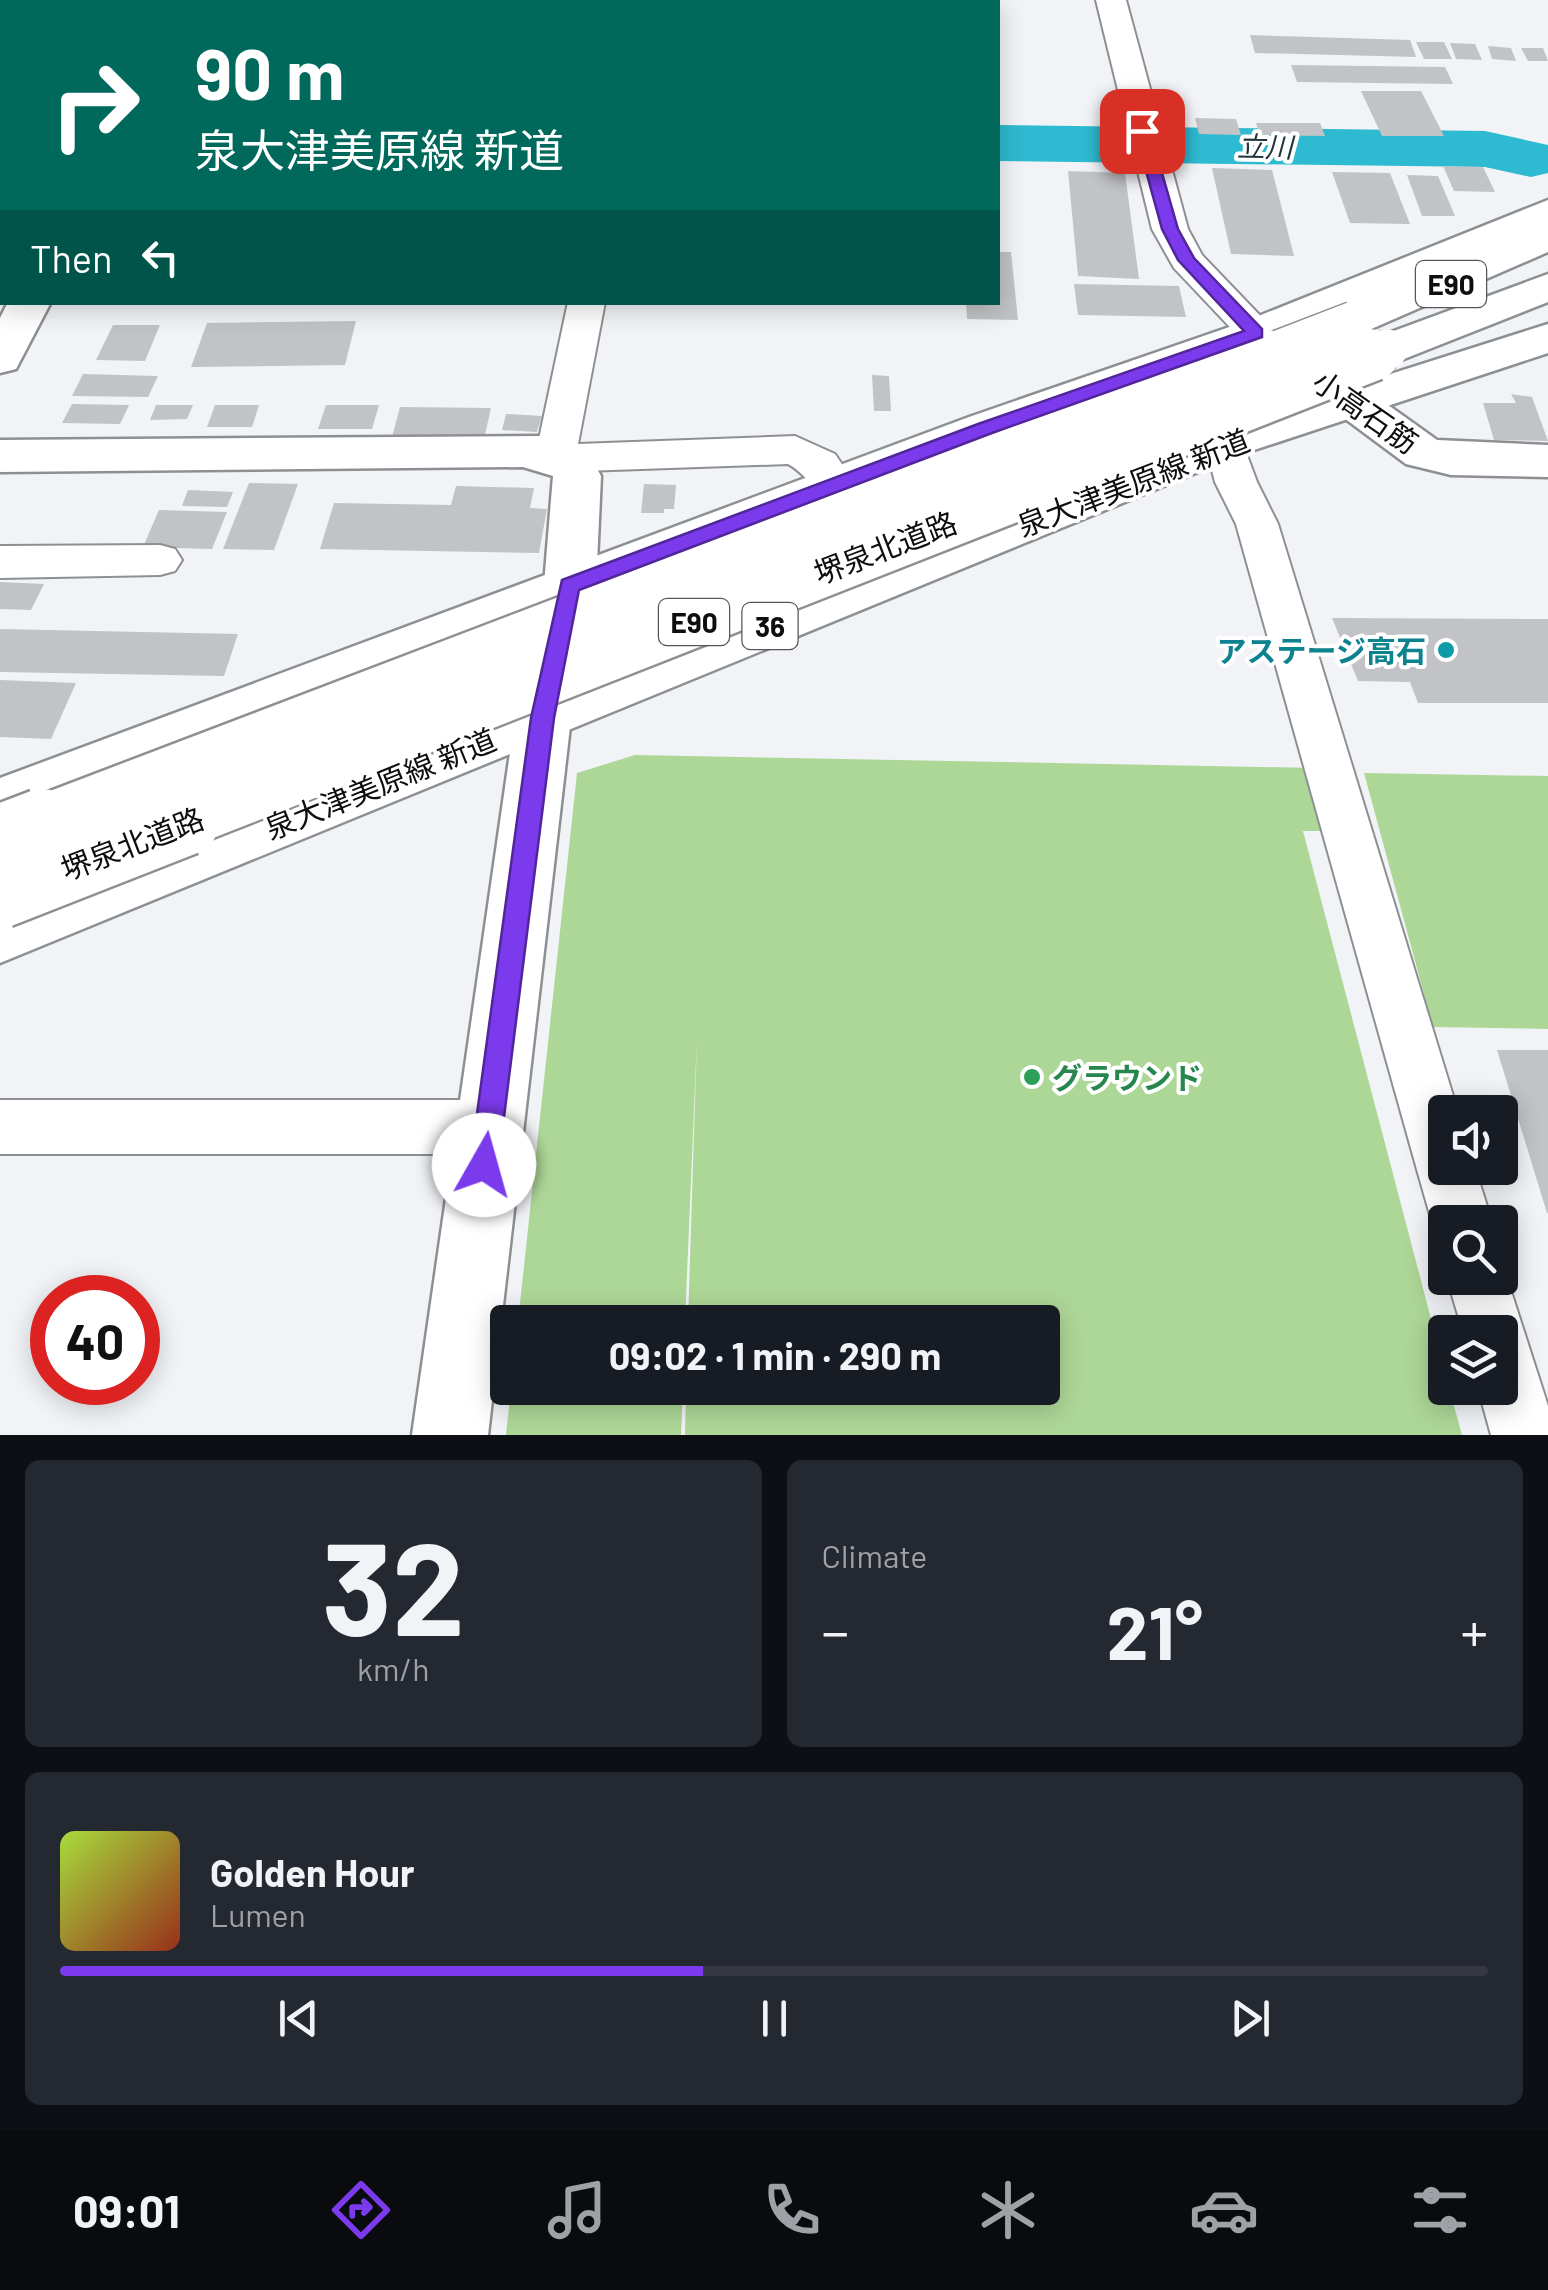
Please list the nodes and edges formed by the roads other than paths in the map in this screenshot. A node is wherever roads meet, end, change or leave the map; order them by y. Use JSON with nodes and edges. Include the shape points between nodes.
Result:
{"nodes":[{"id":1,"x":1111,"y":0,"type":"edge"},
{"id":2,"x":1548,"y":212,"type":"edge"},
{"id":3,"x":1548,"y":237,"type":"edge"},
{"id":4,"x":1548,"y":246,"type":"edge"},
{"id":5,"x":1548,"y":287,"type":"edge"},
{"id":6,"x":1548,"y":298,"type":"edge"},
{"id":7,"x":28,"y":305,"type":"edge"},
{"id":8,"x":586,"y":305,"type":"edge"},
{"id":9,"x":1256,"y":333,"type":"junction"},
{"id":10,"x":1371,"y":335,"type":"junction"},
{"id":11,"x":1548,"y":338,"type":"edge"},
{"id":12,"x":0,"y":358,"type":"edge"},
{"id":13,"x":1355,"y":404,"type":"junction"},
{"id":14,"x":1225,"y":444,"type":"junction"},
{"id":15,"x":0,"y":456,"type":"edge"},
{"id":16,"x":555,"y":458,"type":"junction"},
{"id":17,"x":1548,"y":460,"type":"edge"},
{"id":18,"x":835,"y":485,"type":"junction"},
{"id":19,"x":160,"y":560,"type":"dead end"},
{"id":20,"x":0,"y":562,"type":"edge"},
{"id":21,"x":570,"y":585,"type":"junction"},
{"id":22,"x":543,"y":718,"type":"junction"},
{"id":23,"x":0,"y":802,"type":"edge"},
{"id":24,"x":0,"y":838,"type":"edge"},
{"id":25,"x":0,"y":895,"type":"edge"},
{"id":26,"x":0,"y":936,"type":"edge"},
{"id":27,"x":1428,"y":1108,"type":"edge"},
{"id":28,"x":0,"y":1126,"type":"edge"},
{"id":29,"x":488,"y":1127,"type":"junction"},
{"id":30,"x":1515,"y":1405,"type":"edge"},
{"id":31,"x":450,"y":1435,"type":"edge"},
{"id":32,"x":1524,"y":1435,"type":"edge"}],
"edges":[{"from":1,"to":9,"type":"street","via":[[1170,229],[1187,260]]},
{"from":2,"to":9,"type":"main road"},
{"from":3,"to":10,"type":"main road"},
{"from":4,"to":10,"type":"main road","name":"堺泉北道路","number":"E90"},
{"from":5,"to":10,"type":"main road","name":"堺泉北道路","number":"E90"},
{"from":6,"to":10,"type":"main road"},
{"from":7,"to":12,"type":"main road"},
{"from":8,"to":16,"type":"street"},
{"from":9,"to":13,"type":"main road","name":"小高石筋"},
{"from":9,"to":18,"type":"main road"},
{"from":10,"to":24,"type":"main road","name":"堺泉北道路","number":"E90","bridge":true},
{"from":10,"to":25,"type":"main road","name":"堺泉北道路","number":"E90","bridge":true},
{"from":11,"to":13,"type":"main road","name":"泉大津美原線 新道","number":"36"},
{"from":13,"to":14,"type":"main road","name":"泉大津美原線 新道","number":"36"},
{"from":13,"to":17,"type":"main road","name":"小高石筋","via":[[1423,454]]},
{"from":14,"to":22,"type":"main road","name":"泉大津美原線 新道","number":"36"},
{"from":14,"to":27,"type":"street","via":[[1257,524]]},
{"from":15,"to":16,"type":"main road","via":[[523,451]]},
{"from":16,"to":18,"type":"street","via":[[795,450],[820,464]]},
{"from":16,"to":21,"type":"main road","via":[[578,476]]},
{"from":18,"to":21,"type":"main road"},
{"from":19,"to":20,"type":"street"},
{"from":21,"to":22,"type":"main road"},
{"from":21,"to":23,"type":"main road"},
{"from":22,"to":26,"type":"main road","name":"泉大津美原線 新道","number":"36"},
{"from":22,"to":29,"type":"main road"},
{"from":28,"to":29,"type":"street"},
{"from":29,"to":31,"type":"main road"},
{"from":30,"to":32,"type":"street"}]}
